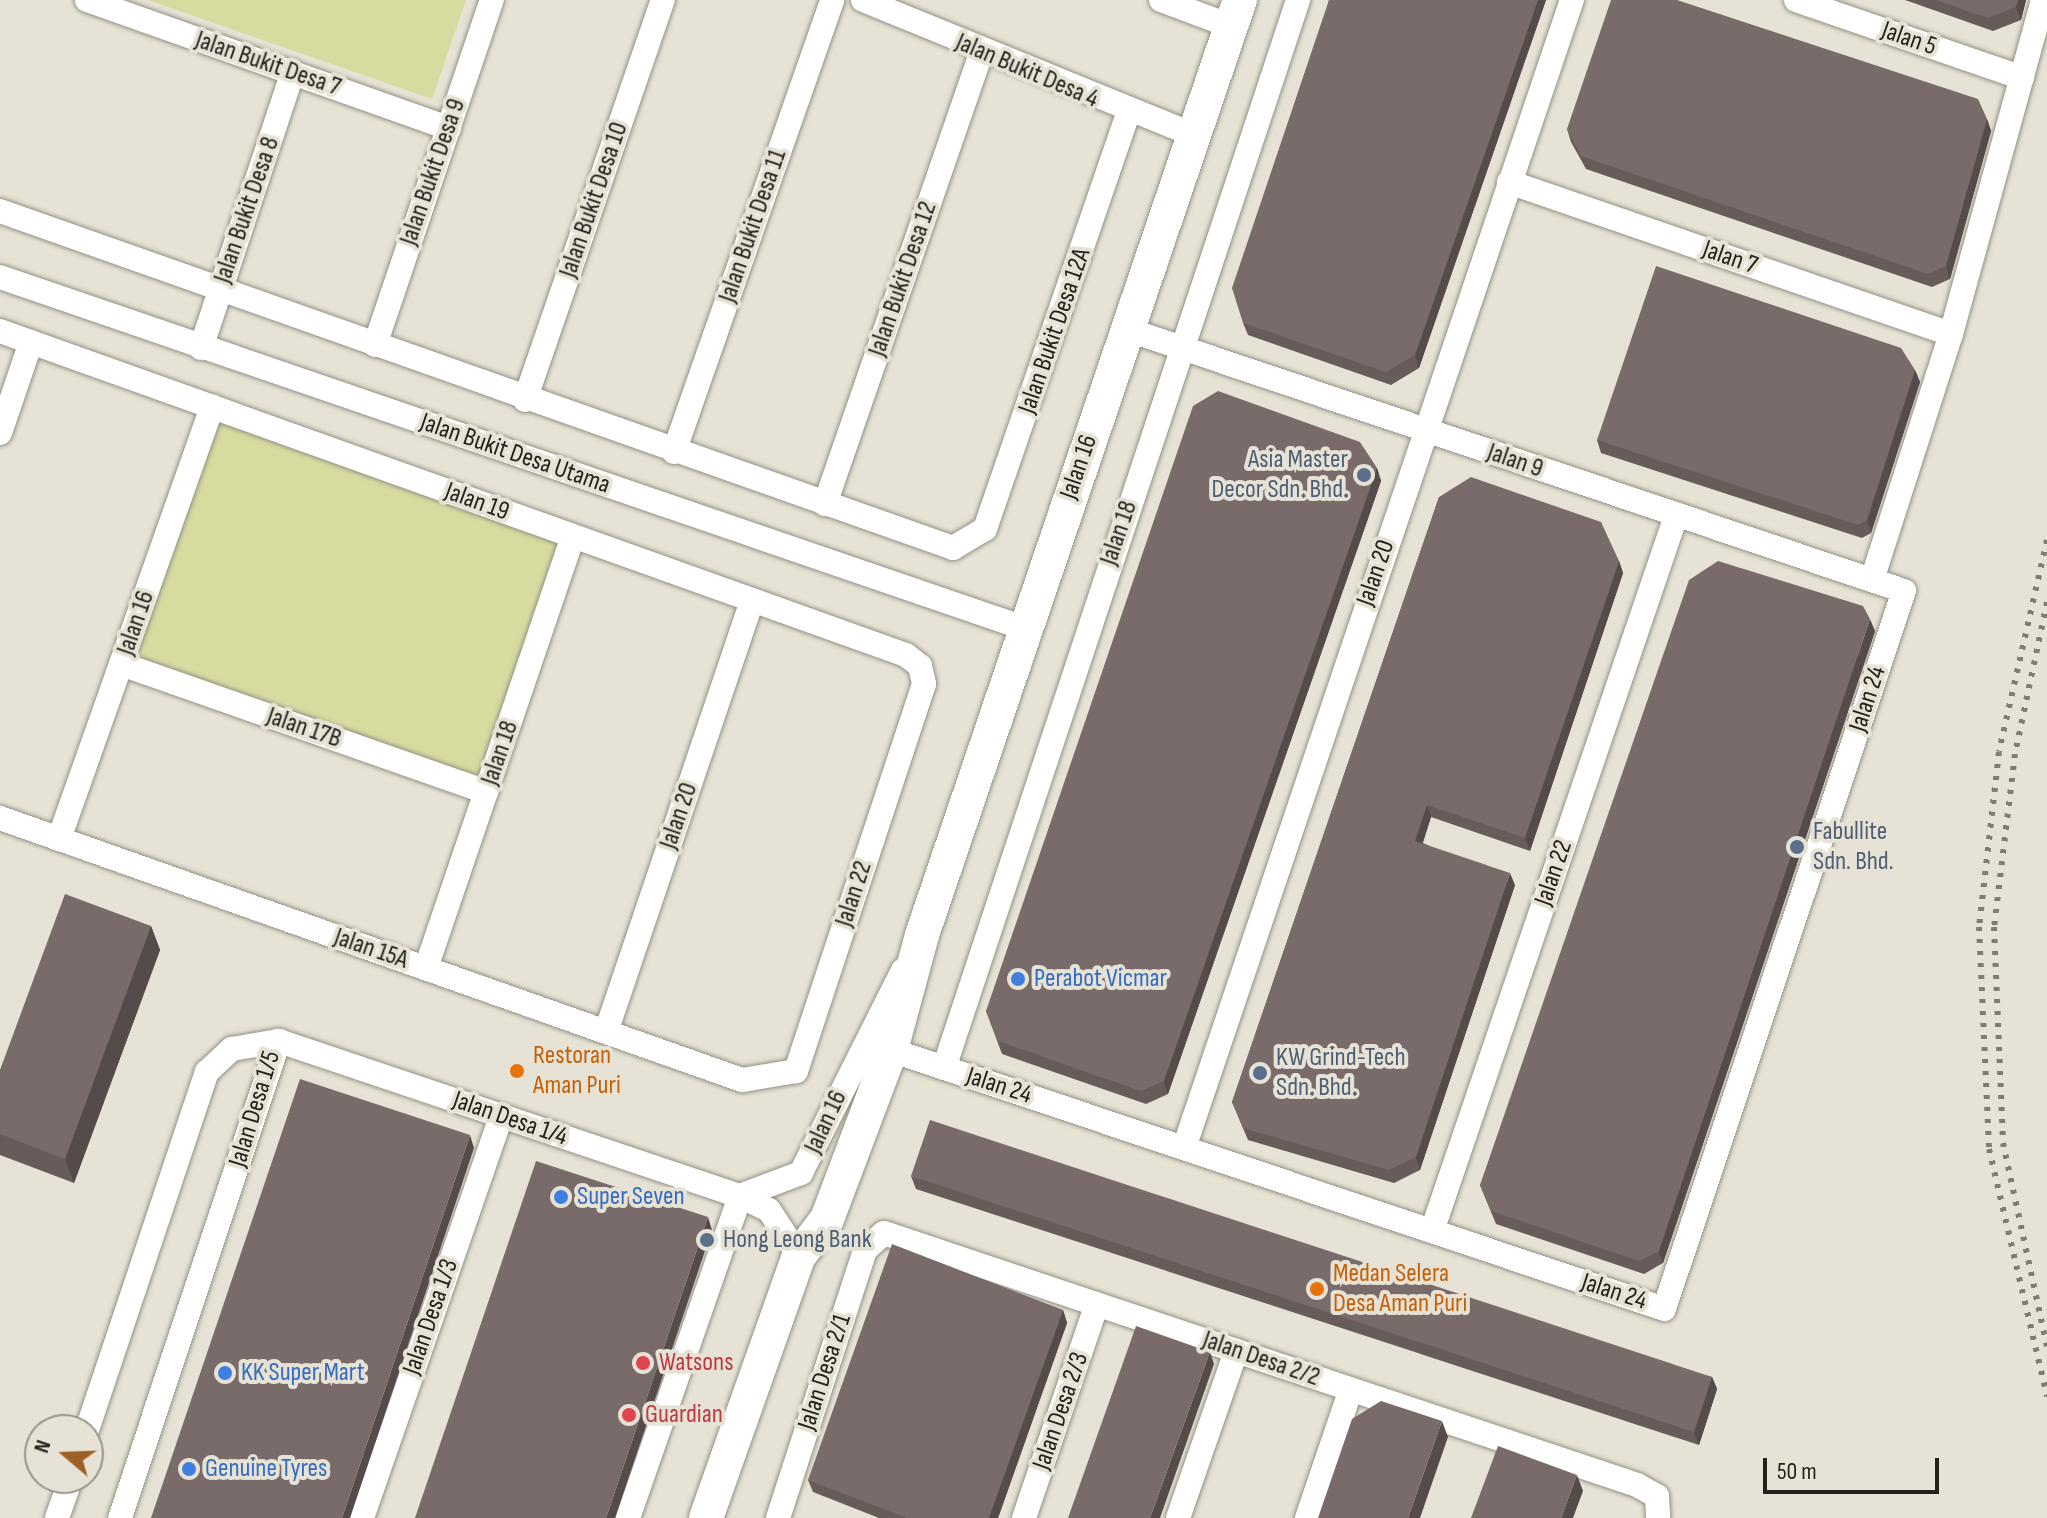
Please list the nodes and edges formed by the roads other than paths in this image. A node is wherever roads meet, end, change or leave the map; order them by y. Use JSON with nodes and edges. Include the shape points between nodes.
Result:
{"nodes":[{"id":1,"x":87,"y":0,"type":"edge"},
{"id":2,"x":492,"y":0,"type":"edge"},
{"id":3,"x":663,"y":0,"type":"edge"},
{"id":4,"x":832,"y":0,"type":"edge"},
{"id":5,"x":863,"y":0,"type":"edge"},
{"id":6,"x":1161,"y":0,"type":"edge"},
{"id":7,"x":1298,"y":0,"type":"edge"},
{"id":8,"x":1572,"y":0,"type":"edge"},
{"id":9,"x":1796,"y":0,"type":"edge"},
{"id":10,"x":2043,"y":0,"type":"edge"},
{"id":11,"x":1236,"y":13,"type":"edge"},
{"id":12,"x":981,"y":54,"type":"junction"},
{"id":13,"x":293,"y":72,"type":"junction"},
{"id":14,"x":2022,"y":78,"type":"junction"},
{"id":15,"x":1128,"y":113,"type":"junction"},
{"id":16,"x":449,"y":128,"type":"junction"},
{"id":17,"x":1193,"y":135,"type":"junction"},
{"id":18,"x":1509,"y":182,"type":"junction"},
{"id":19,"x":0,"y":211,"type":"edge"},
{"id":20,"x":0,"y":277,"type":"edge"},
{"id":21,"x":221,"y":288,"type":"junction"},
{"id":22,"x":1126,"y":329,"type":"junction"},
{"id":23,"x":0,"y":331,"type":"edge"},
{"id":24,"x":1951,"y":334,"type":"junction"},
{"id":25,"x":31,"y":342,"type":"junction"},
{"id":26,"x":375,"y":345,"type":"junction"},
{"id":27,"x":1182,"y":347,"type":"junction"},
{"id":28,"x":201,"y":348,"type":"junction"},
{"id":29,"x":525,"y":400,"type":"junction"},
{"id":30,"x":212,"y":406,"type":"junction"},
{"id":31,"x":1425,"y":430,"type":"junction"},
{"id":32,"x":0,"y":433,"type":"edge"},
{"id":33,"x":674,"y":452,"type":"junction"},
{"id":34,"x":825,"y":504,"type":"junction"},
{"id":35,"x":1676,"y":516,"type":"junction"},
{"id":36,"x":573,"y":537,"type":"junction"},
{"id":37,"x":971,"y":543,"type":"joint"},
{"id":38,"x":1872,"y":580,"type":"junction"},
{"id":39,"x":1904,"y":591,"type":"joint"},
{"id":40,"x":752,"y":601,"type":"junction"},
{"id":41,"x":1030,"y":630,"type":"junction"},
{"id":42,"x":121,"y":664,"type":"junction"},
{"id":43,"x":920,"y":666,"type":"joint"},
{"id":44,"x":486,"y":792,"type":"junction"},
{"id":45,"x":0,"y":818,"type":"edge"},
{"id":46,"x":59,"y":839,"type":"junction"},
{"id":47,"x":922,"y":935,"type":"junction"},
{"id":48,"x":426,"y":968,"type":"junction"},
{"id":49,"x":606,"y":1032,"type":"junction"},
{"id":50,"x":279,"y":1041,"type":"junction"},
{"id":51,"x":891,"y":1050,"type":"junction"},
{"id":52,"x":944,"y":1068,"type":"junction"},
{"id":53,"x":742,"y":1080,"type":"joint"},
{"id":54,"x":501,"y":1116,"type":"junction"},
{"id":55,"x":1184,"y":1148,"type":"junction"},
{"id":56,"x":740,"y":1196,"type":"junction"},
{"id":57,"x":1432,"y":1231,"type":"junction"},
{"id":58,"x":884,"y":1233,"type":"joint"},
{"id":59,"x":799,"y":1256,"type":"junction"},
{"id":60,"x":1097,"y":1304,"type":"junction"},
{"id":61,"x":1236,"y":1351,"type":"junction"},
{"id":62,"x":1351,"y":1389,"type":"junction"},
{"id":63,"x":92,"y":1414,"type":"edge"},
{"id":64,"x":65,"y":1494,"type":"edge"},
{"id":65,"x":712,"y":1516,"type":"edge"},
{"id":66,"x":57,"y":1518,"type":"edge"},
{"id":67,"x":120,"y":1518,"type":"edge"},
{"id":68,"x":362,"y":1518,"type":"edge"},
{"id":69,"x":628,"y":1518,"type":"edge"},
{"id":70,"x":778,"y":1518,"type":"edge"},
{"id":71,"x":1024,"y":1518,"type":"edge"},
{"id":72,"x":1178,"y":1518,"type":"edge"},
{"id":73,"x":1307,"y":1518,"type":"edge"},
{"id":74,"x":1658,"y":1518,"type":"edge"}],
"edges":[{"from":1,"to":13,"type":"street","name":"Jalan Bukit Desa 7"},
{"from":2,"to":16,"type":"street","name":"Jalan Bukit Desa 9"},
{"from":3,"to":29,"type":"street","name":"Jalan Bukit Desa 10"},
{"from":4,"to":33,"type":"street","name":"Jalan Bukit Desa 11"},
{"from":5,"to":12,"type":"street","name":"Jalan Bukit Desa 4"},
{"from":6,"to":11,"type":"street"},
{"from":7,"to":27,"type":"street","name":"Jalan 18"},
{"from":8,"to":18,"type":"street","name":"Jalan 20"},
{"from":9,"to":14,"type":"street","name":"Jalan 5"},
{"from":10,"to":14,"type":"street"},
{"from":11,"to":17,"type":"street","name":"Jalan 16"},
{"from":12,"to":15,"type":"street","name":"Jalan Bukit Desa 4"},
{"from":12,"to":34,"type":"street","name":"Jalan Bukit Desa 12"},
{"from":13,"to":16,"type":"street","name":"Jalan Bukit Desa 7"},
{"from":13,"to":21,"type":"street","name":"Jalan Bukit Desa 8"},
{"from":14,"to":24,"type":"street"},
{"from":15,"to":17,"type":"street","name":"Jalan Bukit Desa 4"},
{"from":15,"to":37,"type":"street","name":"Jalan Bukit Desa 12A","via":[[985,529]]},
{"from":16,"to":26,"type":"street","name":"Jalan Bukit Desa 9"},
{"from":17,"to":22,"type":"street","name":"Jalan 16"},
{"from":18,"to":24,"type":"street","name":"Jalan 7"},
{"from":18,"to":31,"type":"street","name":"Jalan 20"},
{"from":19,"to":21,"type":"street","name":"Jalan Bukit Desa Utama"},
{"from":20,"to":28,"type":"street","name":"Jalan Bukit Desa Utama"},
{"from":21,"to":26,"type":"street","name":"Jalan Bukit Desa Utama"},
{"from":21,"to":28,"type":"street","name":"Jalan Bukit Desa 8"},
{"from":22,"to":27,"type":"street","name":"Jalan 9"},
{"from":22,"to":41,"type":"street","name":"Jalan 16"},
{"from":23,"to":25,"type":"street","name":"Jalan 19"},
{"from":24,"to":38,"type":"street"},
{"from":25,"to":30,"type":"street","name":"Jalan 19"},
{"from":25,"to":32,"type":"street"},
{"from":26,"to":29,"type":"street","name":"Jalan Bukit Desa Utama"},
{"from":27,"to":31,"type":"street","name":"Jalan 9"},
{"from":27,"to":52,"type":"street","name":"Jalan 18"},
{"from":28,"to":41,"type":"street","name":"Jalan Bukit Desa Utama"},
{"from":29,"to":33,"type":"street","name":"Jalan Bukit Desa Utama"},
{"from":30,"to":36,"type":"street","name":"Jalan 19"},
{"from":30,"to":42,"type":"street","name":"Jalan 16"},
{"from":31,"to":35,"type":"street","name":"Jalan 9"},
{"from":31,"to":55,"type":"street","name":"Jalan 20"},
{"from":33,"to":34,"type":"street","name":"Jalan Bukit Desa Utama"},
{"from":34,"to":37,"type":"street","name":"Jalan Bukit Desa Utama","via":[[934,544]]},
{"from":35,"to":38,"type":"street","name":"Jalan 9"},
{"from":35,"to":57,"type":"street","name":"Jalan 22"},
{"from":36,"to":40,"type":"street","name":"Jalan 19"},
{"from":36,"to":44,"type":"street","name":"Jalan 18"},
{"from":38,"to":39,"type":"street","name":"Jalan 9"},
{"from":39,"to":57,"type":"street","name":"Jalan 24","via":[[1664,1309]]},
{"from":40,"to":43,"type":"street","name":"Jalan 19"},
{"from":40,"to":49,"type":"street","name":"Jalan 20"},
{"from":41,"to":47,"type":"street","name":"Jalan 16"},
{"from":42,"to":44,"type":"street","name":"Jalan 17B"},
{"from":42,"to":46,"type":"street","name":"Jalan 16"},
{"from":43,"to":53,"type":"street","name":"Jalan 22","via":[[924,684],[796,1071]]},
{"from":44,"to":48,"type":"street","name":"Jalan 18"},
{"from":45,"to":46,"type":"street","name":"Jalan 15A"},
{"from":46,"to":48,"type":"street","name":"Jalan 15A"},
{"from":47,"to":51,"type":"street","name":"Jalan 16"},
{"from":47,"to":56,"type":"street","name":"Jalan 16","via":[[801,1173]]},
{"from":48,"to":49,"type":"street","name":"Jalan 15A"},
{"from":49,"to":53,"type":"street","name":"Jalan 15A"},
{"from":50,"to":54,"type":"street","name":"Jalan Desa 1/4"},
{"from":50,"to":63,"type":"street","name":"Jalan Desa 1/5","via":[[232,1049],[207,1072]]},
{"from":50,"to":67,"type":"street","name":"Jalan Desa 1/5"},
{"from":51,"to":52,"type":"street","name":"Jalan 24"},
{"from":51,"to":59,"type":"street","name":"Jalan 16","via":[[827,1219]]},
{"from":52,"to":55,"type":"street","name":"Jalan 24"},
{"from":54,"to":56,"type":"street","name":"Jalan Desa 1/4"},
{"from":54,"to":68,"type":"street","name":"Jalan Desa 1/3"},
{"from":55,"to":57,"type":"street","name":"Jalan 24"},
{"from":56,"to":59,"type":"street","via":[[769,1210]]},
{"from":56,"to":69,"type":"street"},
{"from":58,"to":60,"type":"street","name":"Jalan Desa 2/2"},
{"from":58,"to":70,"type":"street","name":"Jalan Desa 2/1","via":[[865,1250]]},
{"from":59,"to":65,"type":"street","name":"Jalan 16"},
{"from":60,"to":61,"type":"street","name":"Jalan Desa 2/2"},
{"from":60,"to":71,"type":"street","name":"Jalan Desa 2/3"},
{"from":61,"to":62,"type":"street","name":"Jalan Desa 2/2"},
{"from":61,"to":72,"type":"street"},
{"from":62,"to":73,"type":"street"},
{"from":62,"to":74,"type":"street","name":"Jalan Desa 2/2","via":[[1637,1485],[1657,1496]]},
{"from":64,"to":66,"type":"street"}]}
